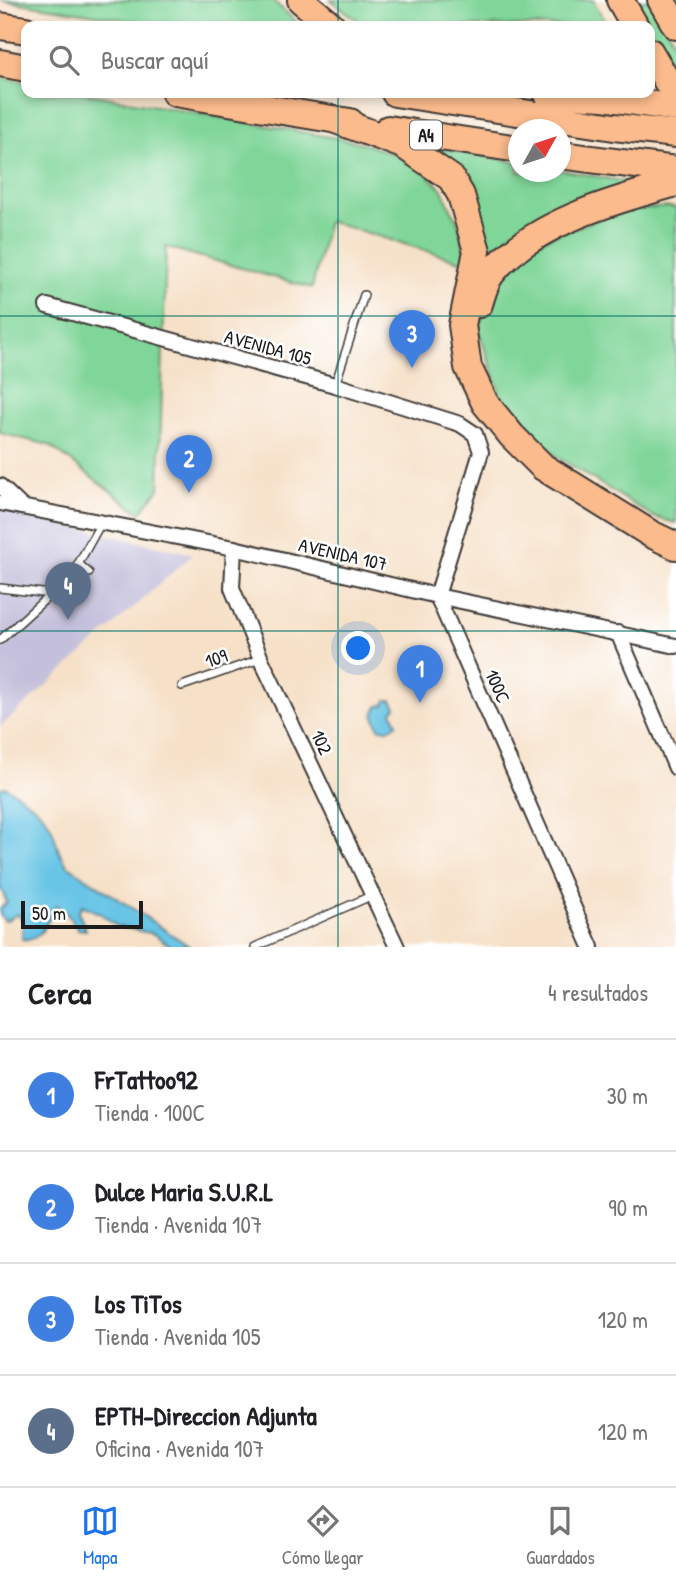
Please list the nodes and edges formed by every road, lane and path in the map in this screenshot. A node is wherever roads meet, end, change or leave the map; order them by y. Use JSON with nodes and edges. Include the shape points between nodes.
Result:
{"nodes":[{"id":1,"x":301,"y":0,"type":"edge"},
{"id":2,"x":620,"y":0,"type":"edge"},
{"id":3,"x":661,"y":0,"type":"edge"},
{"id":4,"x":669,"y":0,"type":"edge"},
{"id":5,"x":676,"y":18,"type":"edge"},
{"id":6,"x":326,"y":21,"type":"edge"},
{"id":7,"x":632,"y":21,"type":"edge"},
{"id":8,"x":0,"y":26,"type":"edge"},
{"id":9,"x":676,"y":26,"type":"edge"},
{"id":10,"x":21,"y":29,"type":"edge"},
{"id":11,"x":655,"y":61,"type":"edge"},
{"id":12,"x":0,"y":63,"type":"edge"},
{"id":13,"x":21,"y":67,"type":"edge"},
{"id":14,"x":676,"y":97,"type":"edge"},
{"id":15,"x":206,"y":98,"type":"edge"},
{"id":16,"x":428,"y":98,"type":"edge"},
{"id":17,"x":609,"y":98,"type":"edge"},
{"id":18,"x":676,"y":108,"type":"edge"},
{"id":19,"x":333,"y":119,"type":"junction"},
{"id":20,"x":676,"y":134,"type":"edge"},
{"id":21,"x":508,"y":147,"type":"edge"},
{"id":22,"x":571,"y":156,"type":"edge"},
{"id":23,"x":676,"y":170,"type":"edge"},
{"id":24,"x":676,"y":183,"type":"edge"},
{"id":25,"x":364,"y":295,"type":"dead end"},
{"id":26,"x":47,"y":306,"type":"dead end"},
{"id":27,"x":335,"y":386,"type":"junction"},
{"id":28,"x":0,"y":486,"type":"edge"},
{"id":29,"x":0,"y":503,"type":"edge"},
{"id":30,"x":24,"y":508,"type":"junction"},
{"id":31,"x":102,"y":522,"type":"junction"},
{"id":32,"x":676,"y":531,"type":"edge"},
{"id":33,"x":676,"y":545,"type":"edge"},
{"id":34,"x":234,"y":548,"type":"junction"},
{"id":35,"x":79,"y":564,"type":"junction"},
{"id":36,"x":89,"y":573,"type":"dead end"},
{"id":37,"x":0,"y":588,"type":"edge"},
{"id":38,"x":51,"y":594,"type":"junction"},
{"id":39,"x":437,"y":596,"type":"junction"},
{"id":40,"x":618,"y":633,"type":"junction"},
{"id":41,"x":0,"y":640,"type":"edge"},
{"id":42,"x":676,"y":646,"type":"edge"},
{"id":43,"x":261,"y":659,"type":"junction"},
{"id":44,"x":181,"y":686,"type":"dead end"},
{"id":45,"x":676,"y":768,"type":"edge"},
{"id":46,"x":373,"y":895,"type":"junction"},
{"id":47,"x":255,"y":947,"type":"edge"},
{"id":48,"x":397,"y":947,"type":"edge"},
{"id":49,"x":591,"y":947,"type":"edge"}],
"edges":[{"from":1,"to":6,"type":"highway"},
{"from":2,"to":7,"type":"highway"},
{"from":3,"to":9,"type":"highway"},
{"from":4,"to":5,"type":"highway"},
{"from":8,"to":10,"type":"highway"},
{"from":11,"to":14,"type":"highway"},
{"from":12,"to":13,"type":"highway"},
{"from":15,"to":19,"type":"highway","number":"A4"},
{"from":16,"to":20,"type":"highway","number":"A4"},
{"from":17,"to":18,"type":"highway"},
{"from":19,"to":21,"type":"highway","number":"A4"},
{"from":19,"to":33,"type":"highway","via":[[403,145],[451,178],[461,195],[477,251],[462,325],[468,367],[485,403],[543,467],[650,534]]},
{"from":22,"to":23,"type":"highway"},
{"from":24,"to":32,"type":"highway","via":[[596,208],[527,239],[489,276],[476,311],[474,348],[492,393],[554,463],[653,525]]},
{"from":25,"to":27,"type":"lane"},
{"from":26,"to":27,"type":"street","name":"AVENIDA 105"},
{"from":27,"to":39,"type":"street","name":"AVENIDA 105","via":[[460,424],[475,435],[481,452]]},
{"from":28,"to":30,"type":"street"},
{"from":29,"to":30,"type":"street","name":"AVENIDA 107"},
{"from":30,"to":31,"type":"street","name":"AVENIDA 107"},
{"from":31,"to":34,"type":"street","name":"AVENIDA 107"},
{"from":31,"to":35,"type":"lane"},
{"from":34,"to":39,"type":"street","name":"AVENIDA 107"},
{"from":34,"to":43,"type":"street","name":"102","via":[[232,588]]},
{"from":35,"to":36,"type":"lane"},
{"from":35,"to":38,"type":"lane"},
{"from":37,"to":38,"type":"lane"},
{"from":38,"to":41,"type":"lane"},
{"from":39,"to":40,"type":"street","name":"AVENIDA 107"},
{"from":39,"to":49,"type":"street","name":"100C"},
{"from":40,"to":42,"type":"street","name":"AVENIDA 107"},
{"from":40,"to":45,"type":"street"},
{"from":43,"to":44,"type":"lane","name":"109"},
{"from":43,"to":46,"type":"street","name":"102"},
{"from":46,"to":47,"type":"lane"},
{"from":46,"to":48,"type":"street","name":"102"}]}
